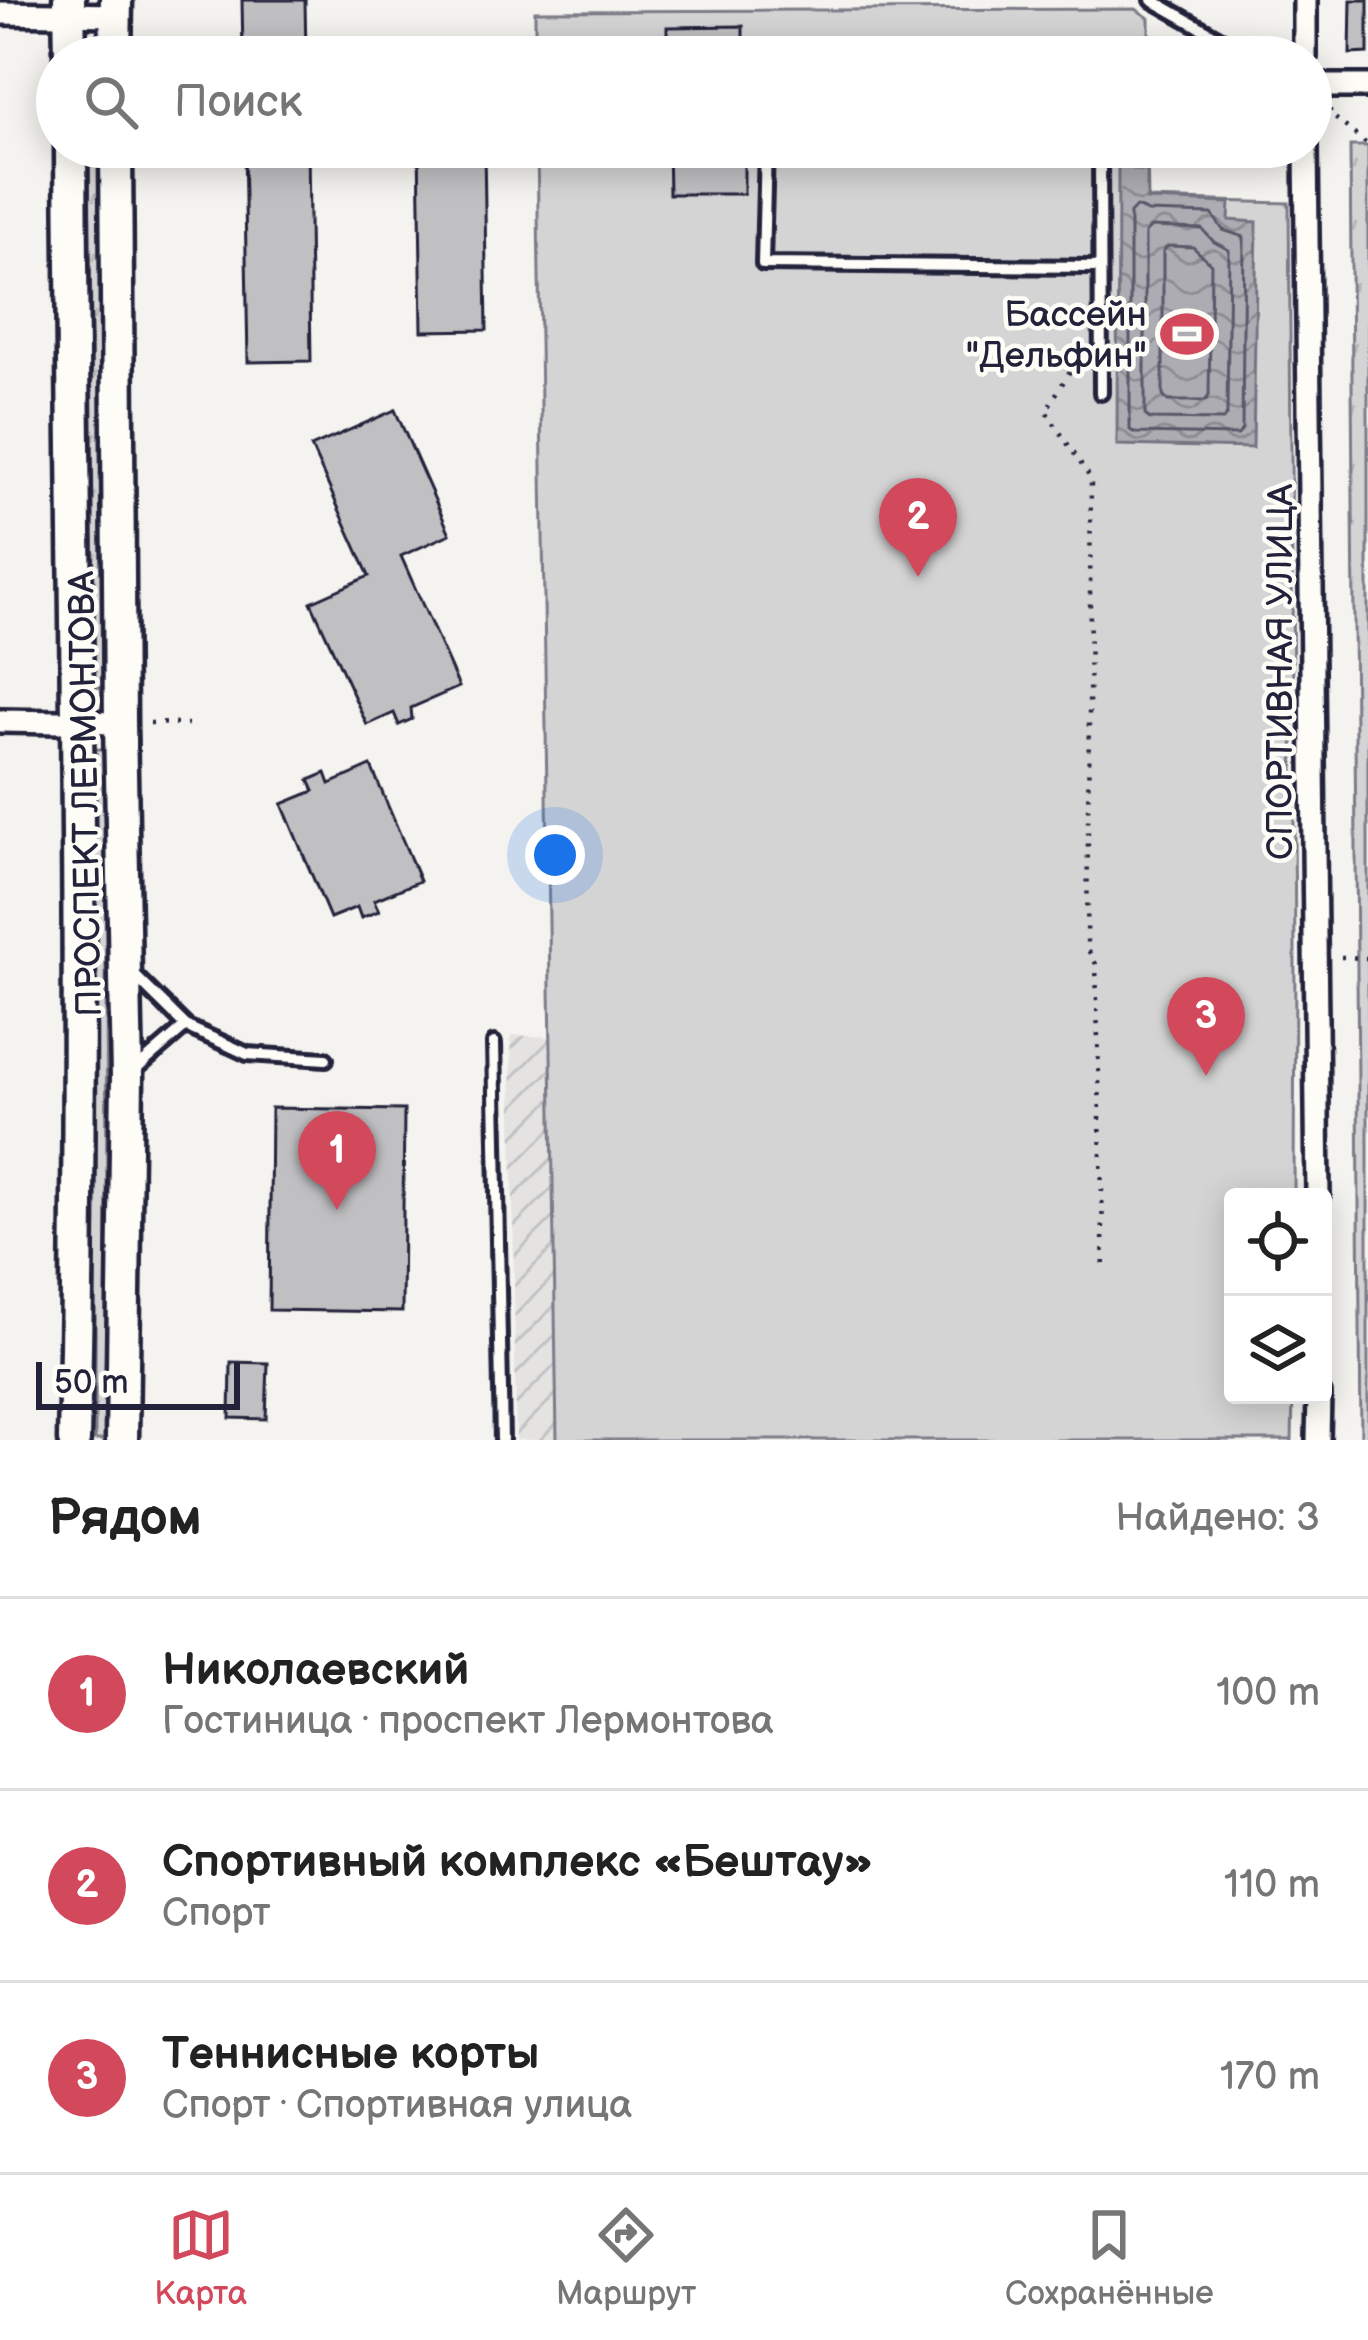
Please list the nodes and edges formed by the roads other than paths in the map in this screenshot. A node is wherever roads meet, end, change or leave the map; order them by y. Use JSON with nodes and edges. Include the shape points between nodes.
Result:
{"nodes":[{"id":1,"x":1151,"y":0,"type":"edge"},
{"id":2,"x":1305,"y":0,"type":"edge"},
{"id":3,"x":69,"y":7,"type":"edge"},
{"id":4,"x":115,"y":8,"type":"edge"},
{"id":5,"x":0,"y":13,"type":"edge"},
{"id":6,"x":1215,"y":36,"type":"edge"},
{"id":7,"x":1305,"y":36,"type":"edge"},
{"id":8,"x":1332,"y":86,"type":"edge"},
{"id":9,"x":1368,"y":86,"type":"edge"},
{"id":10,"x":70,"y":168,"type":"edge"},
{"id":11,"x":116,"y":168,"type":"edge"},
{"id":12,"x":766,"y":168,"type":"edge"},
{"id":13,"x":1100,"y":168,"type":"edge"},
{"id":14,"x":1306,"y":168,"type":"edge"},
{"id":15,"x":1100,"y":267,"type":"junction"},
{"id":16,"x":1100,"y":393,"type":"dead end"},
{"id":17,"x":0,"y":721,"type":"edge"},
{"id":18,"x":75,"y":722,"type":"junction"},
{"id":19,"x":120,"y":723,"type":"junction"},
{"id":20,"x":125,"y":967,"type":"junction"},
{"id":21,"x":186,"y":1026,"type":"junction"},
{"id":22,"x":494,"y":1042,"type":"dead end"},
{"id":23,"x":247,"y":1054,"type":"junction"},
{"id":24,"x":326,"y":1059,"type":"dead end"},
{"id":25,"x":248,"y":1072,"type":"dead end"},
{"id":26,"x":127,"y":1077,"type":"junction"},
{"id":27,"x":1318,"y":1188,"type":"edge"},
{"id":28,"x":1319,"y":1404,"type":"edge"},
{"id":29,"x":74,"y":1440,"type":"edge"},
{"id":30,"x":122,"y":1440,"type":"edge"},
{"id":31,"x":502,"y":1440,"type":"edge"},
{"id":32,"x":1318,"y":1440,"type":"edge"}],
"edges":[{"from":1,"to":6,"type":"lane"},
{"from":2,"to":7,"type":"street"},
{"from":3,"to":4,"type":"street"},
{"from":3,"to":5,"type":"street"},
{"from":8,"to":9,"type":"street"},
{"from":10,"to":18,"type":"street","name":"ПРОСПЕКТ ЛЕРМОНТОВА"},
{"from":11,"to":19,"type":"street","name":"ПРОСПЕКТ ЛЕРМОНТОВА"},
{"from":12,"to":15,"type":"lane","via":[[764,264]]},
{"from":13,"to":15,"type":"lane"},
{"from":14,"to":27,"type":"street","name":"СПОРТИВНАЯ УЛИЦА"},
{"from":15,"to":16,"type":"lane"},
{"from":17,"to":18,"type":"street"},
{"from":18,"to":19,"type":"street"},
{"from":18,"to":29,"type":"street","name":"ПРОСПЕКТ ЛЕРМОНТОВА"},
{"from":19,"to":20,"type":"street","name":"ПРОСПЕКТ ЛЕРМОНТОВА"},
{"from":20,"to":21,"type":"lane"},
{"from":20,"to":26,"type":"street","name":"ПРОСПЕКТ ЛЕРМОНТОВА"},
{"from":21,"to":23,"type":"lane"},
{"from":21,"to":26,"type":"lane"},
{"from":22,"to":31,"type":"lane"},
{"from":23,"to":24,"type":"lane"},
{"from":23,"to":25,"type":"lane"},
{"from":26,"to":30,"type":"street","name":"ПРОСПЕКТ ЛЕРМОНТОВА"},
{"from":28,"to":32,"type":"street"}]}
